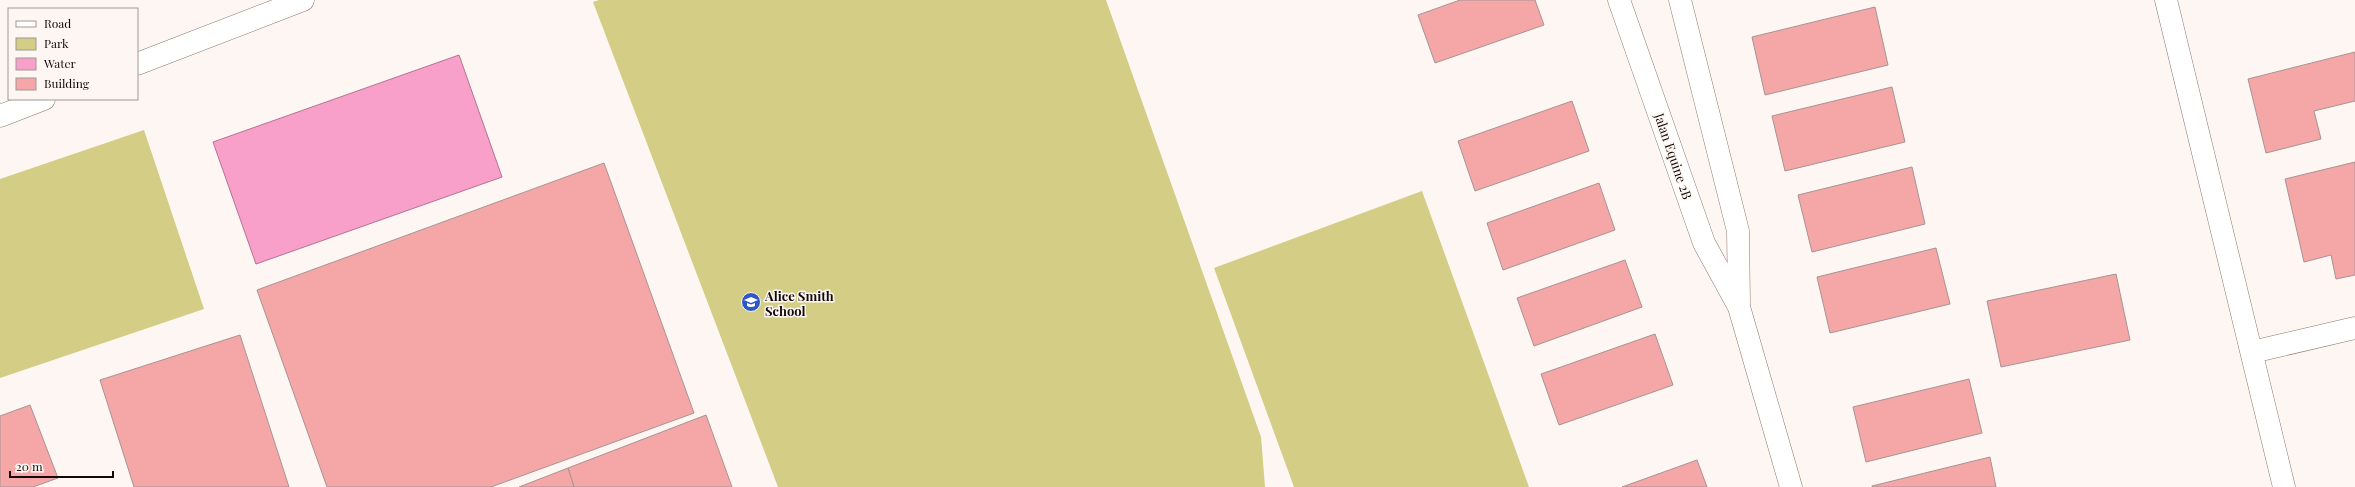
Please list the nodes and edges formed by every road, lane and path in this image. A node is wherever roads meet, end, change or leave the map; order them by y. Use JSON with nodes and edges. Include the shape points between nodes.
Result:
{"nodes":[{"id":1,"x":303,"y":0,"type":"edge"},
{"id":2,"x":1619,"y":0,"type":"edge"},
{"id":3,"x":1680,"y":0,"type":"edge"},
{"id":4,"x":2166,"y":0,"type":"edge"},
{"id":5,"x":138,"y":64,"type":"edge"},
{"id":6,"x":41,"y":100,"type":"edge"},
{"id":7,"x":0,"y":116,"type":"edge"},
{"id":8,"x":1739,"y":306,"type":"junction"},
{"id":9,"x":2355,"y":328,"type":"edge"},
{"id":10,"x":2252,"y":352,"type":"junction"},
{"id":11,"x":1791,"y":487,"type":"edge"},
{"id":12,"x":2284,"y":487,"type":"edge"}],
"edges":[{"from":1,"to":5,"type":"street"},
{"from":2,"to":8,"type":"street","name":"Jalan Equine 2B","via":[[1704,243]]},
{"from":3,"to":8,"type":"street","name":"Jalan Equine 2B","via":[[1738,231]]},
{"from":4,"to":10,"type":"street"},
{"from":6,"to":7,"type":"street"},
{"from":8,"to":11,"type":"street","name":"Jalan Equine 2B"},
{"from":9,"to":10,"type":"street"},
{"from":10,"to":12,"type":"street"}]}
